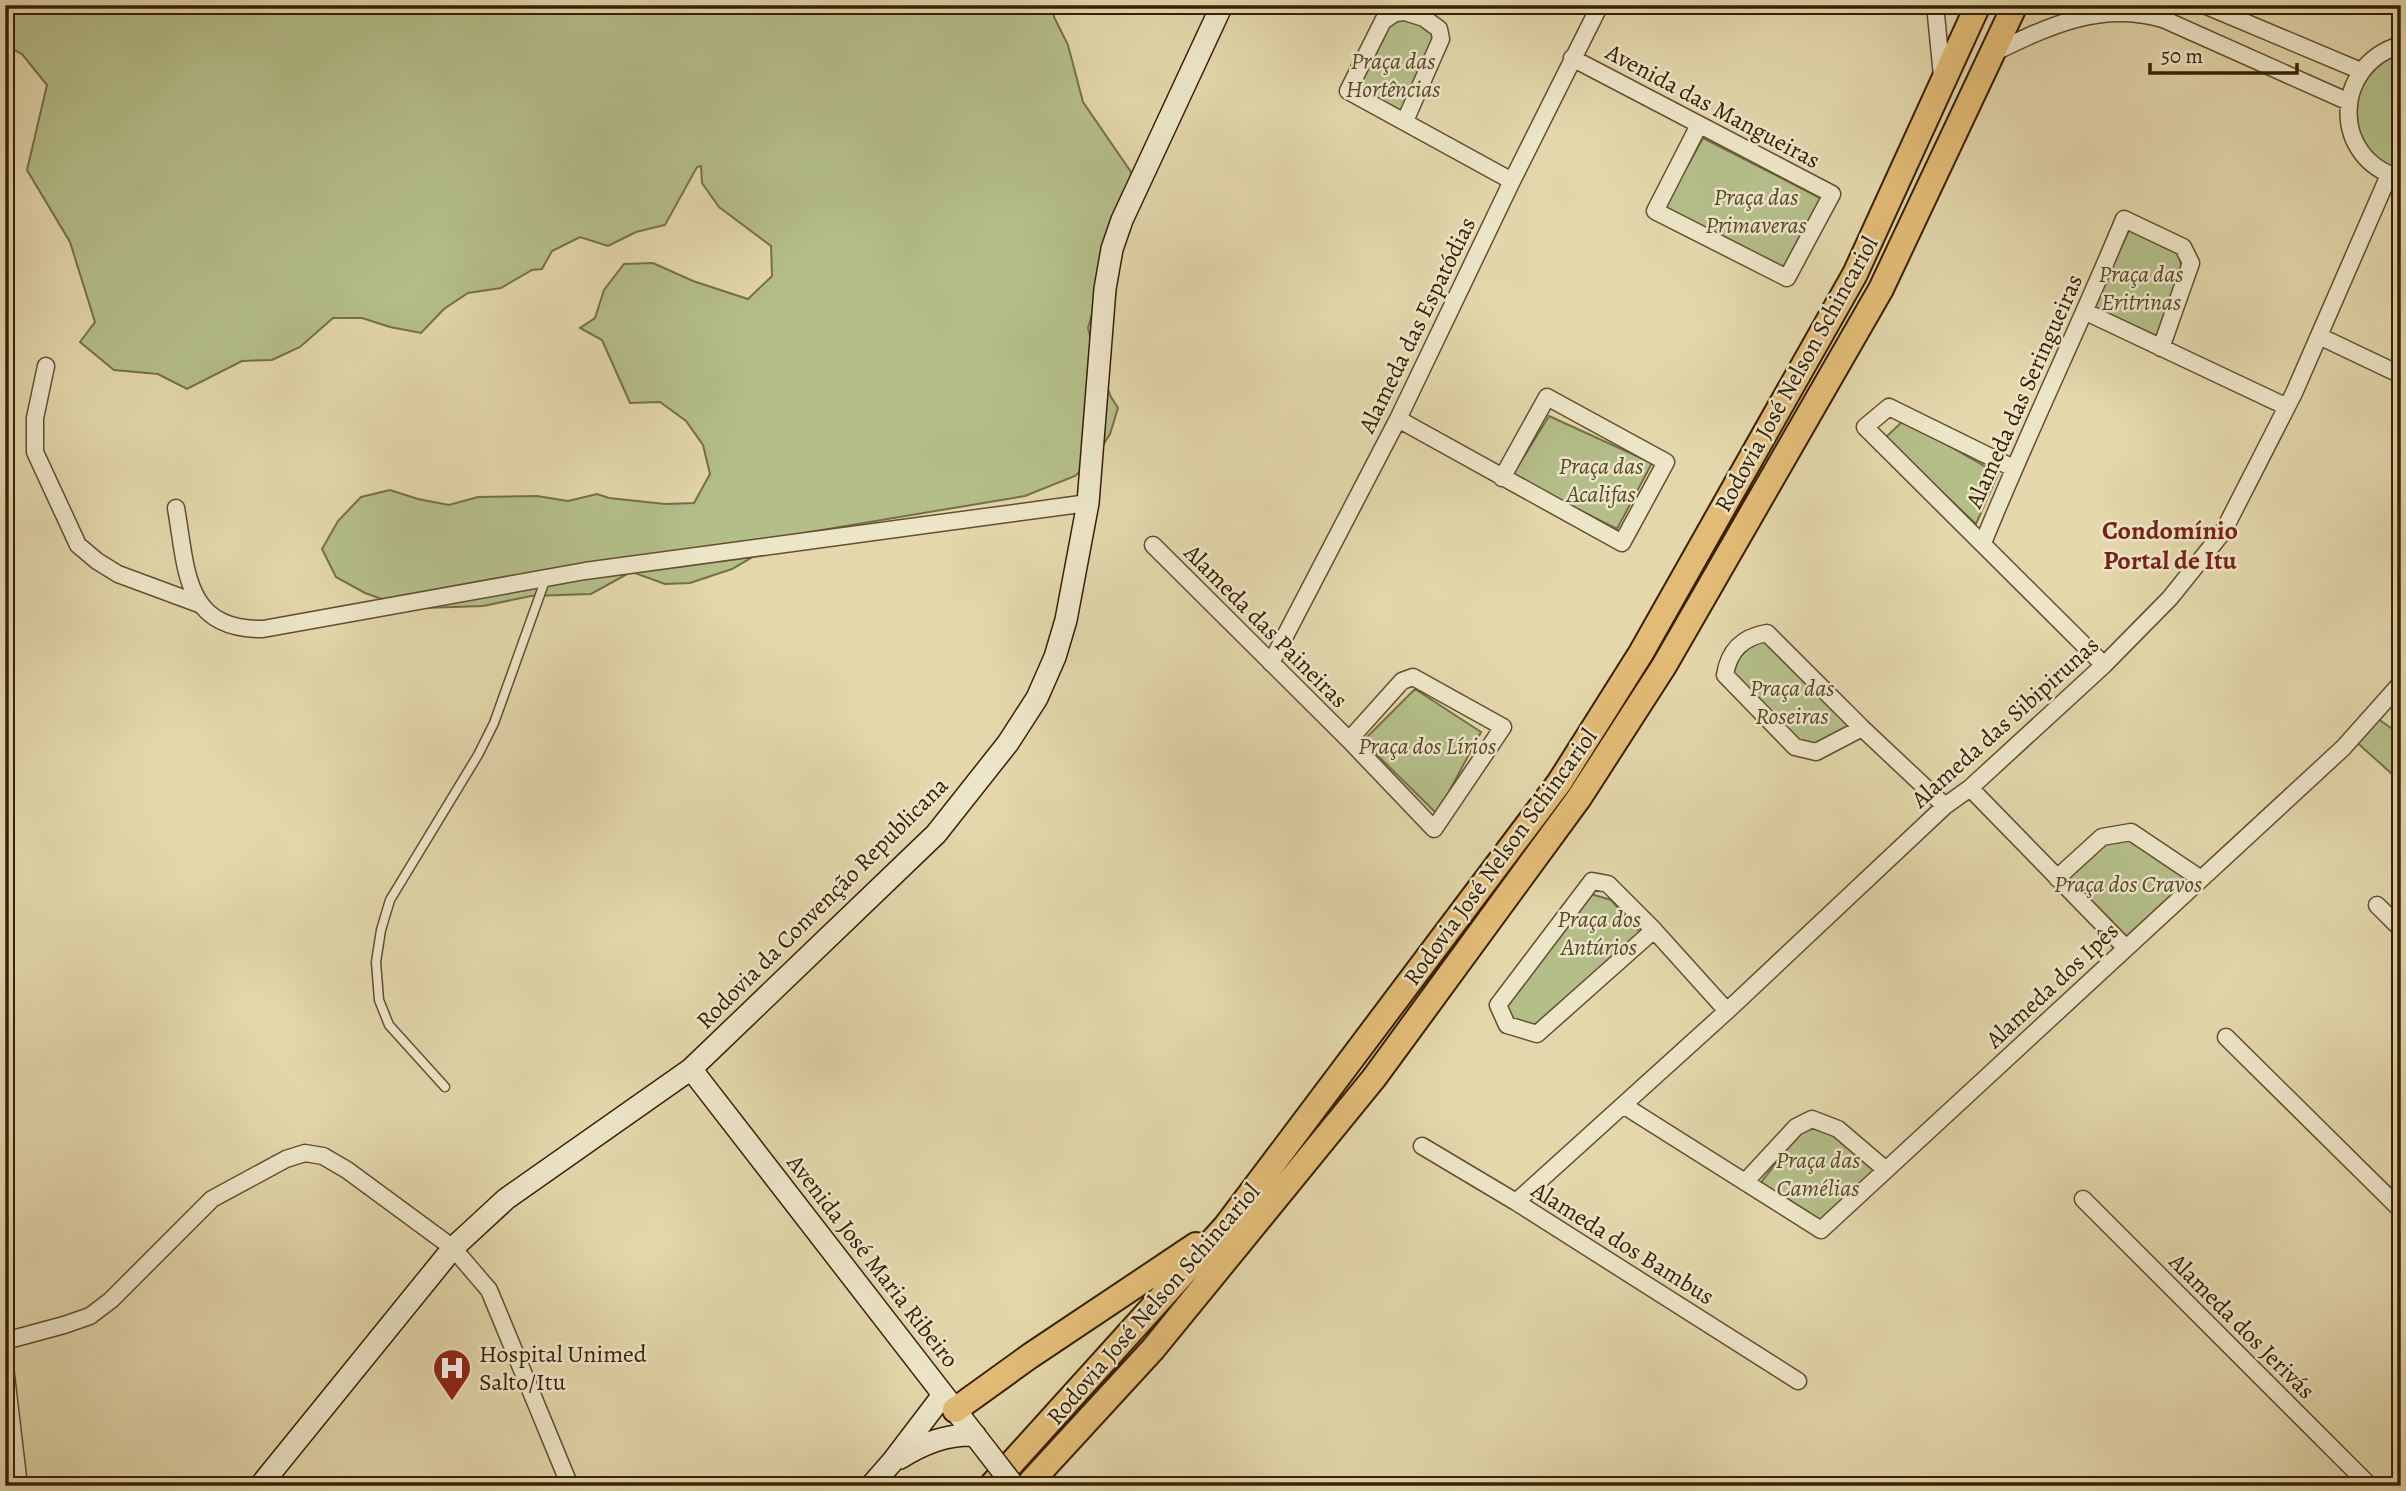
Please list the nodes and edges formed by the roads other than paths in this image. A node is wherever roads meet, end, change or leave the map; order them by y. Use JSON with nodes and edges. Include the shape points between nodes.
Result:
{"nodes":[{"id":1,"x":1222,"y":5,"type":"edge"},
{"id":2,"x":1600,"y":5,"type":"edge"},
{"id":3,"x":1935,"y":5,"type":"edge"},
{"id":4,"x":1978,"y":5,"type":"edge"},
{"id":5,"x":2015,"y":5,"type":"edge"},
{"id":6,"x":2204,"y":5,"type":"edge"},
{"id":7,"x":2092,"y":10,"type":"edge"},
{"id":8,"x":2401,"y":45,"type":"edge"},
{"id":9,"x":1993,"y":53,"type":"junction"},
{"id":10,"x":1572,"y":58,"type":"junction"},
{"id":11,"x":2361,"y":71,"type":"junction"},
{"id":12,"x":1943,"y":85,"type":"junction"},
{"id":13,"x":2349,"y":102,"type":"junction"},
{"id":14,"x":1405,"y":121,"type":"junction"},
{"id":15,"x":1699,"y":125,"type":"junction"},
{"id":16,"x":2395,"y":176,"type":"edge"},
{"id":17,"x":1512,"y":181,"type":"junction"},
{"id":18,"x":2086,"y":312,"type":"junction"},
{"id":19,"x":2319,"y":335,"type":"junction"},
{"id":20,"x":2161,"y":348,"type":"junction"},
{"id":21,"x":46,"y":366,"type":"dead end"},
{"id":22,"x":2401,"y":375,"type":"edge"},
{"id":23,"x":2287,"y":407,"type":"junction"},
{"id":24,"x":1398,"y":419,"type":"junction"},
{"id":25,"x":2014,"y":468,"type":"junction"},
{"id":26,"x":1502,"y":478,"type":"junction"},
{"id":27,"x":1088,"y":503,"type":"junction"},
{"id":28,"x":176,"y":508,"type":"dead end"},
{"id":29,"x":1983,"y":543,"type":"junction"},
{"id":30,"x":1153,"y":545,"type":"dead end"},
{"id":31,"x":546,"y":578,"type":"junction"},
{"id":32,"x":199,"y":604,"type":"junction"},
{"id":33,"x":1272,"y":663,"type":"junction"},
{"id":34,"x":2104,"y":666,"type":"junction"},
{"id":35,"x":2401,"y":683,"type":"edge"},
{"id":36,"x":1862,"y":728,"type":"junction"},
{"id":37,"x":1349,"y":740,"type":"junction"},
{"id":38,"x":1970,"y":788,"type":"junction"},
{"id":39,"x":1945,"y":806,"type":"junction"},
{"id":40,"x":2057,"y":878,"type":"junction"},
{"id":41,"x":2201,"y":879,"type":"junction"},
{"id":42,"x":2377,"y":905,"type":"dead end"},
{"id":43,"x":2401,"y":929,"type":"edge"},
{"id":44,"x":1654,"y":930,"type":"junction"},
{"id":45,"x":2126,"y":948,"type":"junction"},
{"id":46,"x":1727,"y":1011,"type":"junction"},
{"id":47,"x":2227,"y":1037,"type":"dead end"},
{"id":48,"x":691,"y":1069,"type":"junction"},
{"id":49,"x":445,"y":1087,"type":"dead end"},
{"id":50,"x":1623,"y":1105,"type":"junction"},
{"id":51,"x":1422,"y":1146,"type":"dead end"},
{"id":52,"x":1886,"y":1170,"type":"junction"},
{"id":53,"x":1746,"y":1181,"type":"junction"},
{"id":54,"x":2083,"y":1199,"type":"dead end"},
{"id":55,"x":1516,"y":1202,"type":"junction"},
{"id":56,"x":2401,"y":1210,"type":"edge"},
{"id":57,"x":1226,"y":1226,"type":"junction"},
{"id":58,"x":453,"y":1248,"type":"junction"},
{"id":59,"x":5,"y":1341,"type":"edge"},
{"id":60,"x":5,"y":1367,"type":"edge"},
{"id":61,"x":1797,"y":1381,"type":"dead end"},
{"id":62,"x":949,"y":1402,"type":"junction"},
{"id":63,"x":981,"y":1443,"type":"junction"},
{"id":64,"x":892,"y":1462,"type":"junction"},
{"id":65,"x":19,"y":1486,"type":"edge"},
{"id":66,"x":260,"y":1486,"type":"edge"},
{"id":67,"x":570,"y":1486,"type":"edge"},
{"id":68,"x":871,"y":1486,"type":"edge"},
{"id":69,"x":991,"y":1486,"type":"edge"},
{"id":70,"x":1014,"y":1486,"type":"edge"},
{"id":71,"x":1027,"y":1486,"type":"edge"},
{"id":72,"x":2370,"y":1486,"type":"edge"}],
"edges":[{"from":1,"to":27,"type":"main road","name":"Rodovia da Convenção Republicana","via":[[1112,250],[1101,327]]},
{"from":2,"to":10,"type":"street","name":"Alameda das Espatódias"},
{"from":3,"to":12,"type":"street"},
{"from":4,"to":12,"type":"main road","name":"Rodovia José Nelson Schincariol"},
{"from":5,"to":9,"type":"main road","name":"Rodovia José Nelson Schincariol"},
{"from":6,"to":11,"type":"street"},
{"from":7,"to":9,"type":"street"},
{"from":7,"to":13,"type":"street","via":[[2163,19]]},
{"from":8,"to":11,"type":"street","via":[[2376,56]]},
{"from":9,"to":71,"type":"main road","name":"Rodovia José Nelson Schincariol","via":[[1881,289],[1664,666],[1579,798],[1365,1089],[1153,1349]]},
{"from":10,"to":15,"type":"street","name":"Avenida das Mangueiras"},
{"from":10,"to":17,"type":"street","name":"Alameda das Espatódias"},
{"from":11,"to":13,"type":"street"},
{"from":12,"to":57,"type":"main road","name":"Rodovia José Nelson Schincariol","via":[[1855,274],[1641,653],[1566,772]]},
{"from":13,"to":16,"type":"street","via":[[2350,128],[2358,148],[2377,167]]},
{"from":14,"to":14,"type":"street","via":[[1348,91],[1383,20],[1405,12],[1440,29],[1441,39]]},
{"from":14,"to":17,"type":"street"},
{"from":15,"to":15,"type":"street","name":"Avenida das Mangueiras","via":[[1832,194],[1787,278],[1655,211]]},
{"from":16,"to":19,"type":"street","name":"Alameda das Sibipirunas"},
{"from":17,"to":24,"type":"street","name":"Alameda das Espatódias"},
{"from":18,"to":20,"type":"street"},
{"from":18,"to":20,"type":"street","name":"Alameda das Seringueiras","via":[[2124,219],[2183,247],[2191,263]]},
{"from":18,"to":25,"type":"street","name":"Alameda das Seringueiras"},
{"from":19,"to":22,"type":"street"},
{"from":19,"to":23,"type":"street","name":"Alameda das Sibipirunas"},
{"from":20,"to":23,"type":"street"},
{"from":21,"to":32,"type":"street","via":[[35,418],[35,452],[78,545],[118,574]]},
{"from":23,"to":34,"type":"street","name":"Alameda das Sibipirunas","via":[[2223,532],[2170,598]]},
{"from":24,"to":26,"type":"street"},
{"from":24,"to":33,"type":"street","name":"Alameda das Espatódias"},
{"from":25,"to":29,"type":"street","name":"Alameda das Seringueiras"},
{"from":25,"to":29,"type":"street","via":[[1889,407],[1865,427]]},
{"from":26,"to":26,"type":"street","via":[[1622,543],[1666,462],[1547,397]]},
{"from":27,"to":31,"type":"street"},
{"from":27,"to":48,"type":"main road","name":"Rodovia da Convenção Republicana","via":[[1055,657],[1037,698],[1008,743],[936,834]]},
{"from":28,"to":32,"type":"street","via":[[190,586]]},
{"from":29,"to":34,"type":"street"},
{"from":30,"to":33,"type":"street","name":"Alameda das Paineiras"},
{"from":31,"to":32,"type":"street","via":[[263,629],[219,621]]},
{"from":31,"to":49,"type":"lane","via":[[494,723],[390,900],[381,930],[376,962],[379,1000],[389,1025]]},
{"from":33,"to":37,"type":"street","name":"Alameda das Paineiras"},
{"from":34,"to":38,"type":"street","name":"Alameda das Sibipirunas"},
{"from":35,"to":41,"type":"street","name":"Alameda dos Ipês","via":[[2343,748]]},
{"from":36,"to":36,"type":"street","via":[[1767,633],[1740,642],[1726,666],[1725,676],[1795,747],[1816,752]]},
{"from":36,"to":39,"type":"street"},
{"from":37,"to":37,"type":"street","name":"Alameda das Paineiras","via":[[1434,830],[1503,727],[1413,677],[1402,681]]},
{"from":38,"to":39,"type":"street","name":"Alameda das Sibipirunas"},
{"from":38,"to":40,"type":"street"},
{"from":39,"to":46,"type":"street","name":"Alameda das Sibipirunas"},
{"from":40,"to":41,"type":"street","via":[[2102,837],[2131,832]]},
{"from":40,"to":45,"type":"street"},
{"from":41,"to":45,"type":"street","name":"Alameda dos Ipês"},
{"from":42,"to":43,"type":"street"},
{"from":44,"to":44,"type":"street","via":[[1608,884],[1592,881],[1498,1005],[1507,1025],[1537,1034]]},
{"from":44,"to":46,"type":"street"},
{"from":45,"to":52,"type":"street","name":"Alameda dos Ipês"},
{"from":46,"to":50,"type":"street","name":"Alameda das Sibipirunas"},
{"from":47,"to":56,"type":"street"},
{"from":48,"to":58,"type":"main road","name":"Rodovia da Convenção Republicana","via":[[506,1199]]},
{"from":48,"to":62,"type":"main road","name":"Avenida José Maria Ribeiro"},
{"from":50,"to":53,"type":"street"},
{"from":50,"to":55,"type":"street","name":"Alameda das Sibipirunas"},
{"from":51,"to":55,"type":"street","name":"Alameda dos Bambus"},
{"from":52,"to":53,"type":"street","name":"Alameda dos Ipês","via":[[1821,1230]]},
{"from":52,"to":53,"type":"street","via":[[1838,1129],[1812,1119],[1796,1127]]},
{"from":54,"to":72,"type":"street","name":"Alameda dos Jerivás"},
{"from":55,"to":61,"type":"street","name":"Alameda dos Bambus"},
{"from":57,"to":62,"type":"main road","via":[[1030,1356]]},
{"from":57,"to":69,"type":"main road","name":"Rodovia José Nelson Schincariol"},
{"from":58,"to":59,"type":"street","via":[[348,1170],[323,1156],[305,1153],[212,1199],[90,1316]]},
{"from":58,"to":66,"type":"main road","name":"Rodovia da Convenção Republicana"},
{"from":58,"to":67,"type":"street","via":[[489,1290]]},
{"from":60,"to":65,"type":"street"},
{"from":62,"to":63,"type":"main road","name":"Avenida José Maria Ribeiro"},
{"from":62,"to":64,"type":"main road"},
{"from":63,"to":64,"type":"main road","via":[[954,1434]]},
{"from":63,"to":70,"type":"main road","name":"Avenida José Maria Ribeiro","bridge":true},
{"from":64,"to":68,"type":"main road"}]}
